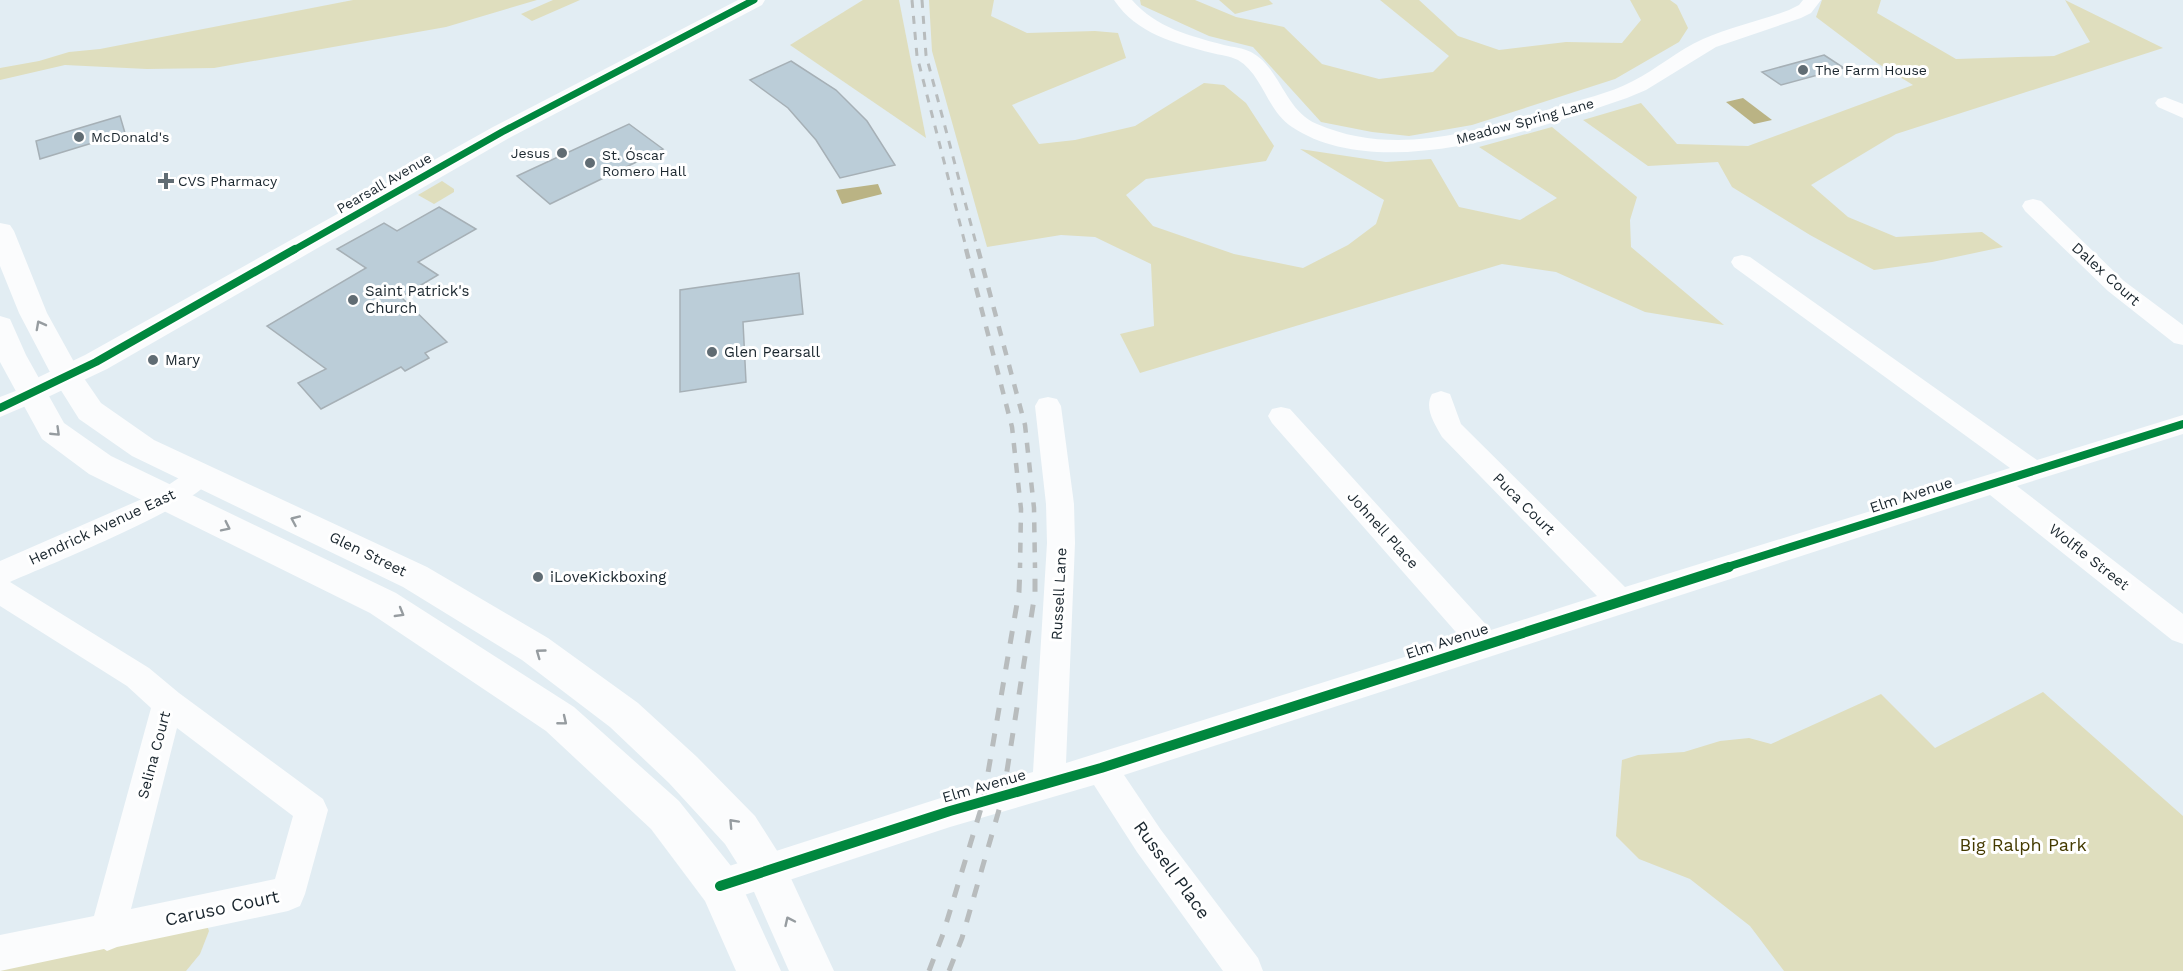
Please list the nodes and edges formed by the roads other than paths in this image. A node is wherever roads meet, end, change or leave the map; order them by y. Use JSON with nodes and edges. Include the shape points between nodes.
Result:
{"nodes":[{"id":1,"x":754,"y":0,"type":"edge"},
{"id":2,"x":1123,"y":0,"type":"edge"},
{"id":3,"x":1812,"y":0,"type":"edge"},
{"id":4,"x":2033,"y":206,"type":"dead end"},
{"id":5,"x":0,"y":231,"type":"edge"},
{"id":6,"x":1742,"y":262,"type":"dead end"},
{"id":7,"x":0,"y":326,"type":"edge"},
{"id":8,"x":2183,"y":337,"type":"edge"},
{"id":9,"x":67,"y":376,"type":"junction"},
{"id":10,"x":1441,"y":400,"type":"dead end"},
{"id":11,"x":15,"y":401,"type":"edge"},
{"id":12,"x":1048,"y":406,"type":"dead end"},
{"id":13,"x":1281,"y":416,"type":"dead end"},
{"id":14,"x":2183,"y":424,"type":"edge"},
{"id":15,"x":2036,"y":472,"type":"junction"},
{"id":16,"x":201,"y":477,"type":"junction"},
{"id":17,"x":1995,"y":484,"type":"junction"},
{"id":18,"x":168,"y":499,"type":"junction"},
{"id":19,"x":0,"y":573,"type":"edge"},
{"id":20,"x":0,"y":591,"type":"edge"},
{"id":21,"x":1620,"y":601,"type":"junction"},
{"id":22,"x":2183,"y":631,"type":"edge"},
{"id":23,"x":1485,"y":644,"type":"junction"},
{"id":24,"x":168,"y":703,"type":"junction"},
{"id":25,"x":1101,"y":768,"type":"junction"},
{"id":26,"x":1050,"y":782,"type":"junction"},
{"id":27,"x":766,"y":871,"type":"junction"},
{"id":28,"x":720,"y":886,"type":"junction"},
{"id":29,"x":107,"y":933,"type":"junction"},
{"id":30,"x":0,"y":953,"type":"edge"},
{"id":31,"x":759,"y":971,"type":"edge"},
{"id":32,"x":812,"y":971,"type":"edge"},
{"id":33,"x":1245,"y":971,"type":"edge"}],
"edges":[{"from":1,"to":9,"type":"main road","name":"Pearsall Avenue","via":[[537,113]]},
{"from":2,"to":3,"type":"street","name":"Meadow Spring Lane","via":[[1156,29],[1246,56],[1269,82],[1288,116],[1308,128],[1338,140],[1407,145],[1488,133],[1618,95],[1721,38],[1795,14]]},
{"from":4,"to":8,"type":"street","name":"Dalex Court","via":[[2116,286]]},
{"from":9,"to":5,"type":"main road","name":"Glen Street","one_way":true,"via":[[33,313]]},
{"from":6,"to":15,"type":"street"},
{"from":7,"to":11,"type":"main road","via":[[11,355]]},
{"from":9,"to":11,"type":"main road","name":"Pearsall Avenue"},
{"from":9,"to":16,"type":"main road","name":"Glen Street","via":[[90,411],[117,432]]},
{"from":10,"to":21,"type":"street","name":"Puca Court","via":[[1451,430]]},
{"from":11,"to":18,"type":"main road","one_way":true,"via":[[100,465]]},
{"from":12,"to":26,"type":"street","name":"Russell Lane","via":[[1061,543]]},
{"from":13,"to":23,"type":"street","name":"Johnell Place"},
{"from":14,"to":15,"type":"street","name":"Elm Avenue"},
{"from":15,"to":17,"type":"street","name":"Elm Avenue"},
{"from":16,"to":18,"type":"street","name":"Hendrick Avenue East"},
{"from":27,"to":16,"type":"main road","name":"Glen Street","one_way":true,"via":[[740,830],[683,770],[624,715],[535,649],[381,559]]},
{"from":17,"to":21,"type":"street","name":"Elm Avenue"},
{"from":17,"to":22,"type":"street","name":"Wolfle Street"},
{"from":18,"to":19,"type":"street","name":"Hendrick Avenue East"},
{"from":18,"to":28,"type":"main road","one_way":true,"via":[[405,615],[561,719],[665,815]]},
{"from":20,"to":24,"type":"street","name":"Selina Court","via":[[138,677]]},
{"from":21,"to":23,"type":"street","name":"Elm Avenue"},
{"from":23,"to":25,"type":"street","name":"Elm Avenue"},
{"from":24,"to":29,"type":"street","name":"Selina Court"},
{"from":24,"to":29,"type":"street","name":"Caruso Court","via":[[311,810],[288,894]]},
{"from":25,"to":26,"type":"street","name":"Elm Avenue"},
{"from":25,"to":33,"type":"street","name":"Russell Place","via":[[1149,841]]},
{"from":26,"to":27,"type":"street","name":"Elm Avenue"},
{"from":27,"to":28,"type":"street","name":"Elm Avenue"},
{"from":32,"to":27,"type":"main road","name":"Glen Street","one_way":true},
{"from":28,"to":31,"type":"main road"},
{"from":29,"to":30,"type":"street"}]}
